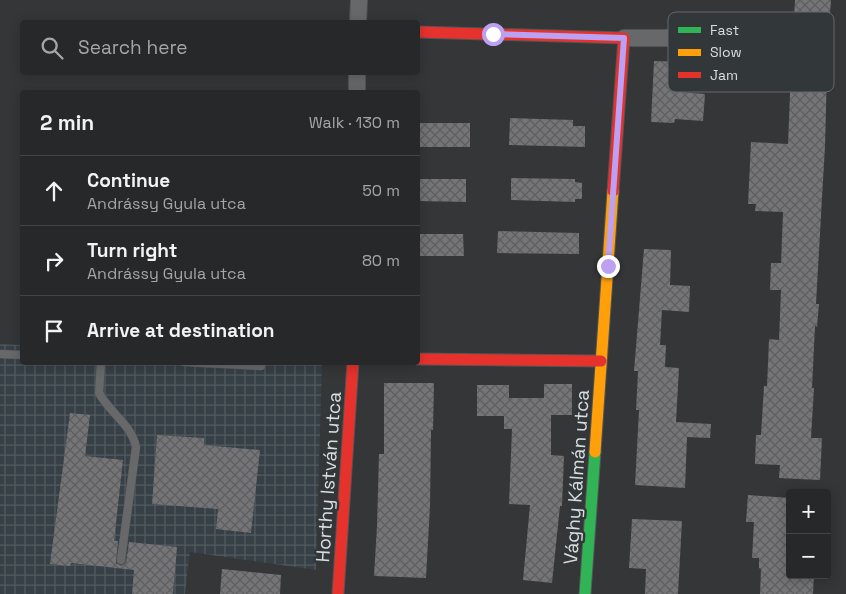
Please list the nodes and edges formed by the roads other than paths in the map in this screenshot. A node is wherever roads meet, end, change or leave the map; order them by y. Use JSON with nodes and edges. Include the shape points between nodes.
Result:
{"nodes":[{"id":1,"x":359,"y":0,"type":"edge"},
{"id":2,"x":358,"y":20,"type":"edge"},
{"id":3,"x":420,"y":32,"type":"edge"},
{"id":4,"x":624,"y":38,"type":"junction"},
{"id":5,"x":668,"y":38,"type":"edge"},
{"id":6,"x":358,"y":75,"type":"edge"},
{"id":7,"x":357,"y":90,"type":"edge"},
{"id":8,"x":0,"y":354,"type":"edge"},
{"id":9,"x":20,"y":355,"type":"edge"},
{"id":10,"x":420,"y":359,"type":"edge"},
{"id":11,"x":601,"y":362,"type":"junction"},
{"id":12,"x":101,"y":365,"type":"edge"},
{"id":13,"x":242,"y":365,"type":"edge"},
{"id":14,"x":353,"y":365,"type":"edge"},
{"id":15,"x":261,"y":366,"type":"dead end"},
{"id":16,"x":120,"y":560,"type":"dead end"},
{"id":17,"x":338,"y":594,"type":"edge"},
{"id":18,"x":585,"y":594,"type":"edge"}],
"edges":[{"from":1,"to":2,"type":"street"},
{"from":3,"to":4,"type":"street"},
{"from":4,"to":5,"type":"street"},
{"from":4,"to":11,"type":"street","name":"Vághy Kálmán utca"},
{"from":6,"to":7,"type":"street"},
{"from":8,"to":9,"type":"lane"},
{"from":10,"to":11,"type":"street"},
{"from":11,"to":18,"type":"street","name":"Vághy Kálmán utca"},
{"from":12,"to":16,"type":"lane","via":[[99,393],[128,427],[136,447]]},
{"from":13,"to":15,"type":"lane"},
{"from":14,"to":17,"type":"street","name":"Horthy István utca"}]}
